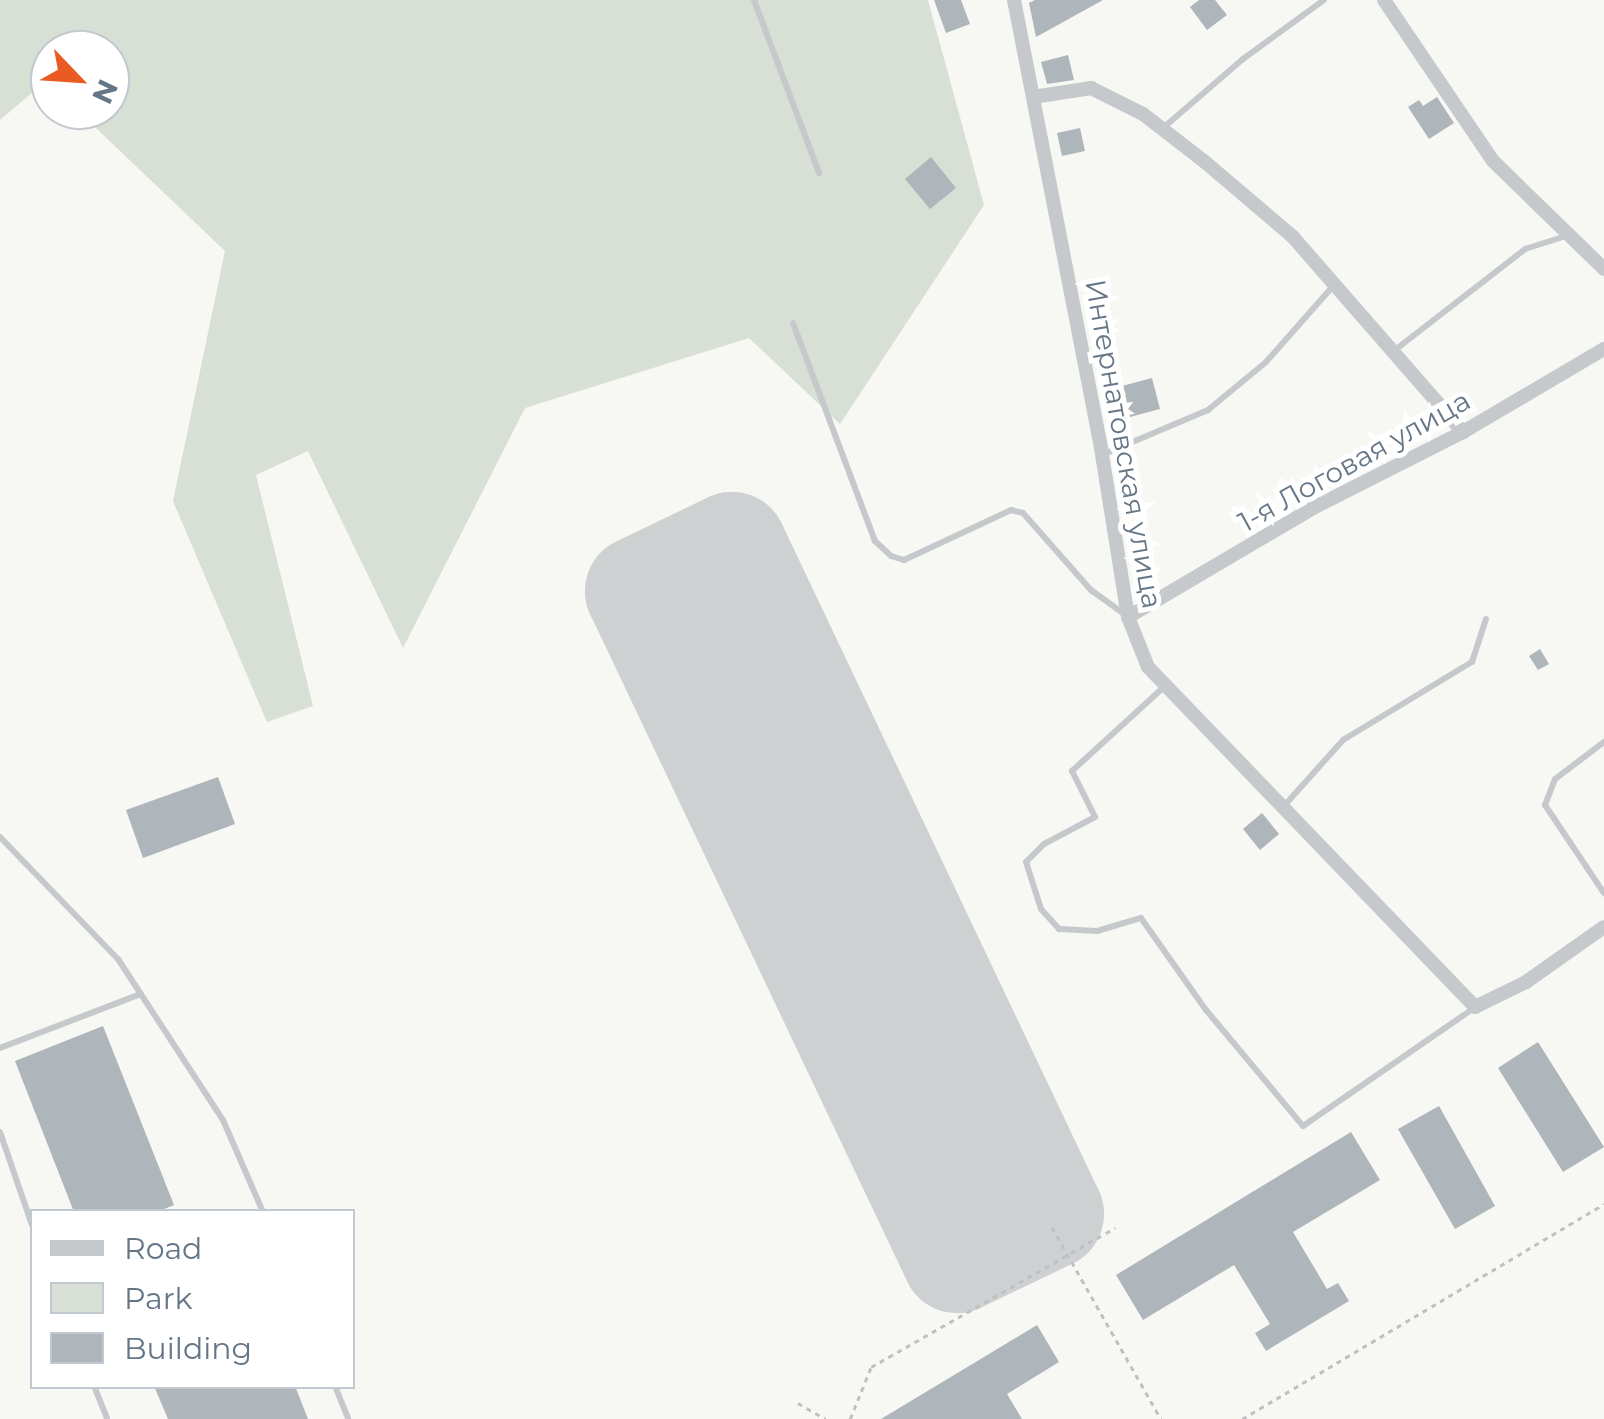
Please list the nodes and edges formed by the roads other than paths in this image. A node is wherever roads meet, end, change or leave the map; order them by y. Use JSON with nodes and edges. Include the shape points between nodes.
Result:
{"nodes":[{"id":1,"x":754,"y":0,"type":"edge"},
{"id":2,"x":1014,"y":0,"type":"edge"},
{"id":3,"x":1324,"y":0,"type":"edge"},
{"id":4,"x":1384,"y":0,"type":"edge"},
{"id":5,"x":1032,"y":97,"type":"junction"},
{"id":6,"x":1162,"y":128,"type":"junction"},
{"id":7,"x":819,"y":173,"type":"dead end"},
{"id":8,"x":1567,"y":236,"type":"junction"},
{"id":9,"x":1604,"y":269,"type":"edge"},
{"id":10,"x":1336,"y":283,"type":"junction"},
{"id":11,"x":792,"y":323,"type":"dead end"},
{"id":12,"x":1604,"y":349,"type":"edge"},
{"id":13,"x":1395,"y":350,"type":"junction"},
{"id":14,"x":1462,"y":432,"type":"junction"},
{"id":15,"x":1102,"y":454,"type":"junction"},
{"id":16,"x":1128,"y":617,"type":"junction"},
{"id":17,"x":1486,"y":618,"type":"dead end"},
{"id":18,"x":1166,"y":686,"type":"junction"},
{"id":19,"x":1604,"y":742,"type":"edge"},
{"id":20,"x":1283,"y":808,"type":"junction"},
{"id":21,"x":0,"y":837,"type":"edge"},
{"id":22,"x":1604,"y":892,"type":"edge"},
{"id":23,"x":1604,"y":927,"type":"edge"},
{"id":24,"x":142,"y":994,"type":"junction"},
{"id":25,"x":1475,"y":1007,"type":"junction"},
{"id":26,"x":0,"y":1048,"type":"edge"},
{"id":27,"x":0,"y":1132,"type":"edge"},
{"id":28,"x":262,"y":1209,"type":"edge"},
{"id":29,"x":30,"y":1218,"type":"edge"},
{"id":30,"x":95,"y":1389,"type":"edge"},
{"id":31,"x":336,"y":1389,"type":"edge"},
{"id":32,"x":107,"y":1419,"type":"edge"},
{"id":33,"x":348,"y":1419,"type":"edge"}],
"edges":[{"from":1,"to":7,"type":"lane"},
{"from":2,"to":5,"type":"street","name":"Интернатовская улица"},
{"from":3,"to":6,"type":"lane"},
{"from":4,"to":8,"type":"street","via":[[1493,162]]},
{"from":5,"to":6,"type":"street","via":[[1091,88]]},
{"from":5,"to":15,"type":"street","name":"Интернатовская улица"},
{"from":6,"to":10,"type":"street","via":[[1294,237]]},
{"from":8,"to":9,"type":"street"},
{"from":8,"to":13,"type":"lane","via":[[1525,249]]},
{"from":10,"to":13,"type":"street"},
{"from":10,"to":15,"type":"lane","via":[[1266,362],[1208,410]]},
{"from":11,"to":16,"type":"lane","via":[[875,541],[890,556],[904,560],[1011,510],[1023,513],[1091,590]]},
{"from":12,"to":14,"type":"street","name":"1-я Логовая улица"},
{"from":13,"to":14,"type":"street"},
{"from":14,"to":16,"type":"street","name":"1-я Логовая улица","via":[[1316,507]]},
{"from":15,"to":16,"type":"street","name":"Интернатовская улица"},
{"from":16,"to":18,"type":"street","name":"Интернатовская улица","via":[[1148,666]]},
{"from":17,"to":20,"type":"lane","via":[[1472,662],[1342,740]]},
{"from":18,"to":20,"type":"street","name":"Интернатовская улица"},
{"from":18,"to":25,"type":"lane","via":[[1072,771],[1095,817],[1044,844],[1026,862],[1041,909],[1058,929],[1097,930],[1141,918],[1206,1010],[1303,1126]]},
{"from":19,"to":22,"type":"lane","via":[[1555,779],[1546,804]]},
{"from":20,"to":25,"type":"street","name":"Интернатовская улица"},
{"from":21,"to":24,"type":"lane","via":[[61,895]]},
{"from":23,"to":25,"type":"street","via":[[1526,982]]},
{"from":24,"to":26,"type":"lane"},
{"from":24,"to":28,"type":"lane","via":[[223,1120]]},
{"from":27,"to":29,"type":"lane"},
{"from":30,"to":32,"type":"lane"},
{"from":31,"to":33,"type":"lane"}]}
